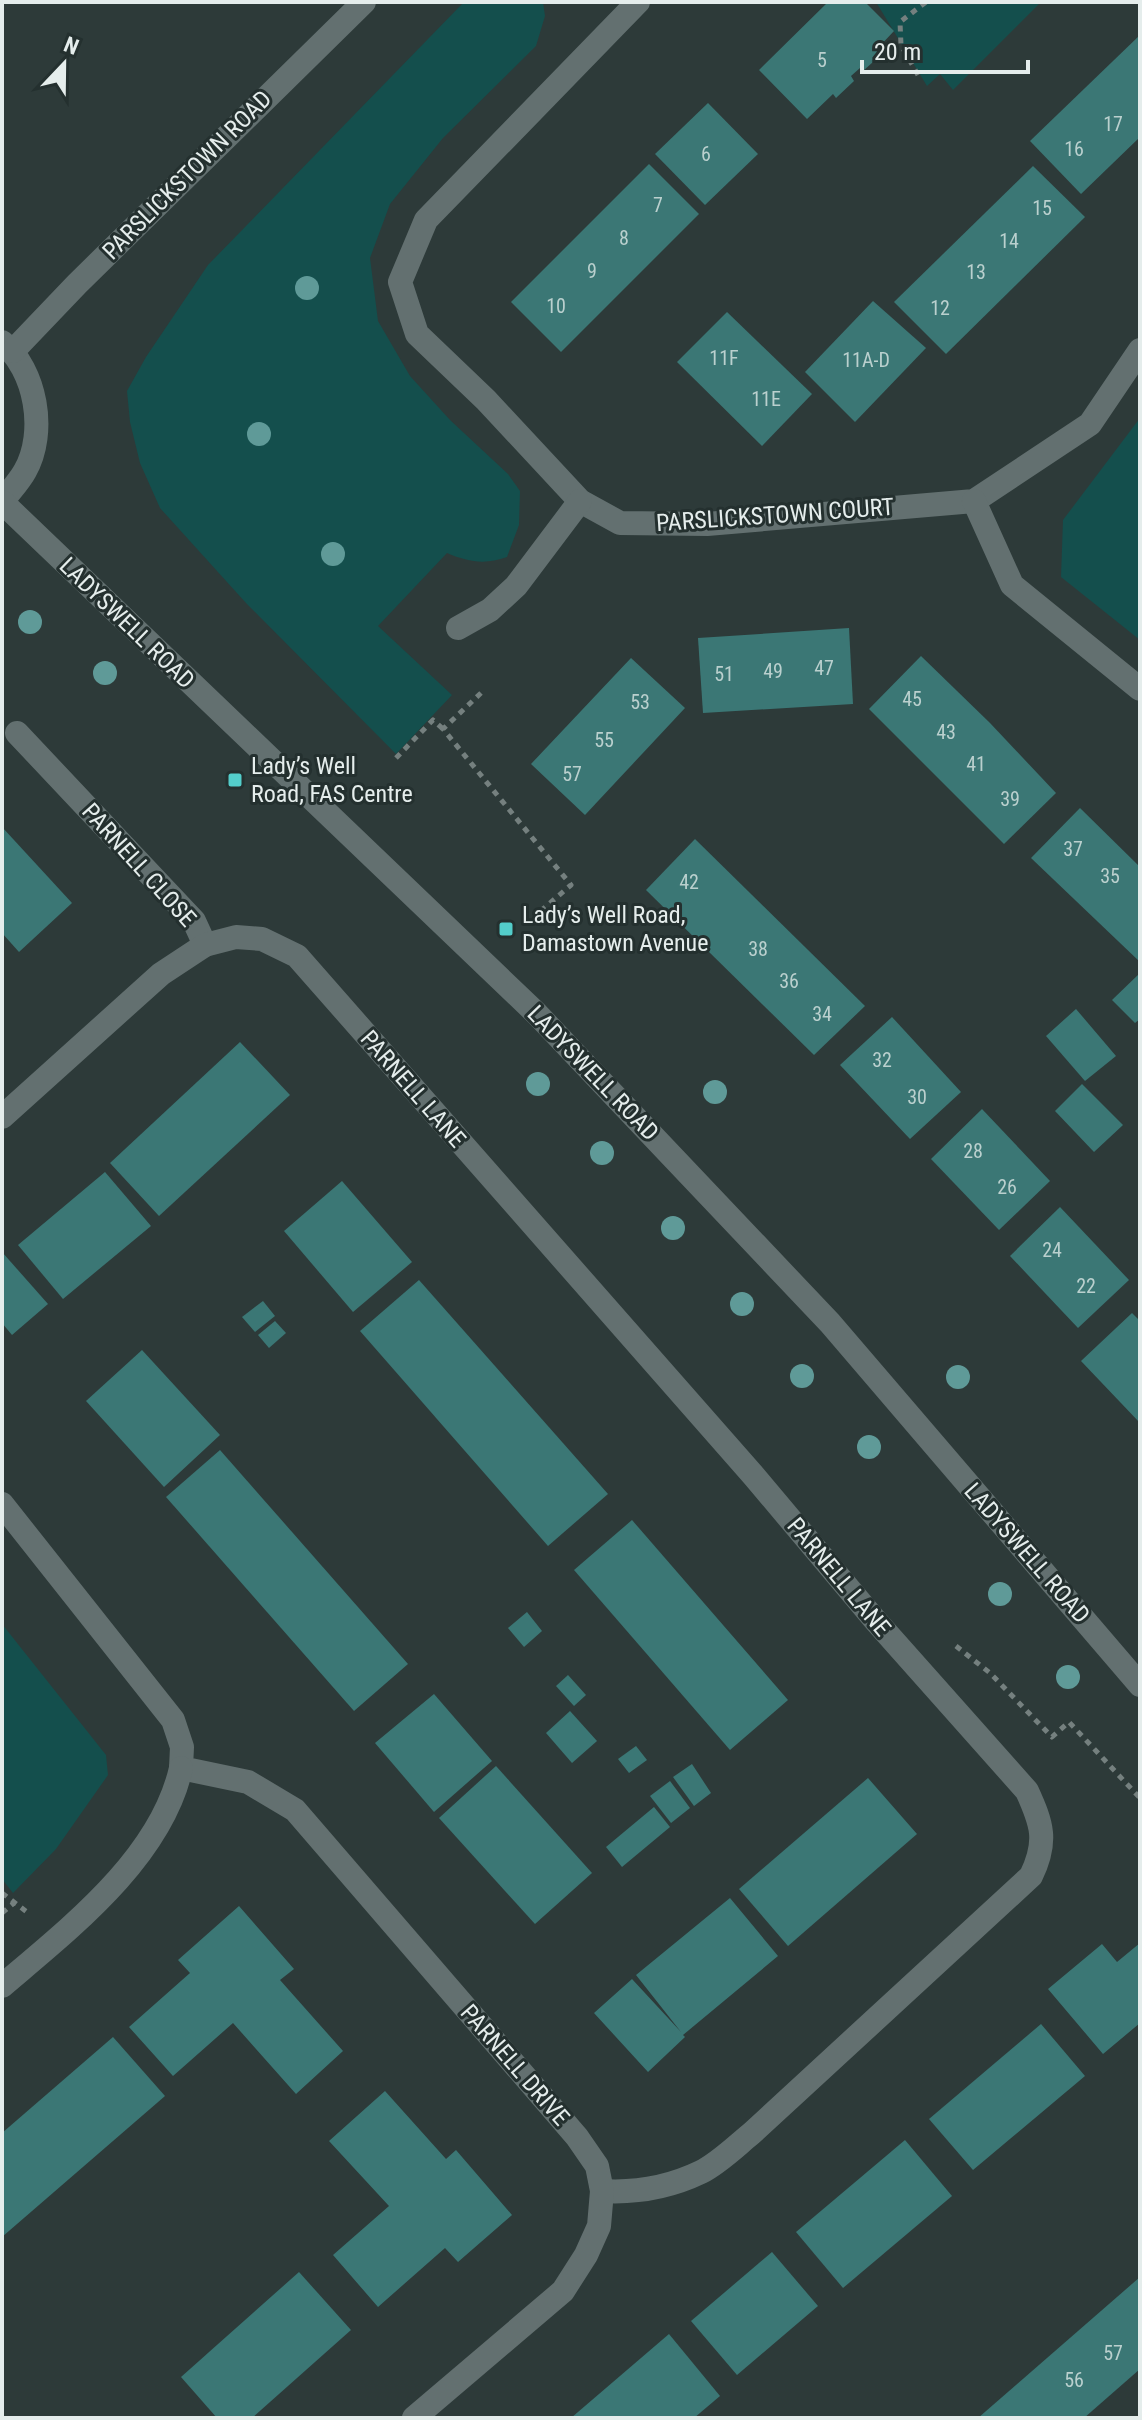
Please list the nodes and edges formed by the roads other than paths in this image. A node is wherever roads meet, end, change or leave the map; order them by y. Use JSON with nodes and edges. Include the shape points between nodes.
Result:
{"nodes":[{"id":1,"x":364,"y":2,"type":"edge"},
{"id":2,"x":638,"y":2,"type":"edge"},
{"id":3,"x":8,"y":346,"type":"edge"},
{"id":4,"x":1140,"y":350,"type":"edge"},
{"id":5,"x":580,"y":501,"type":"junction"},
{"id":6,"x":974,"y":501,"type":"junction"},
{"id":7,"x":2,"y":502,"type":"edge"},
{"id":8,"x":458,"y":628,"type":"dead end"},
{"id":9,"x":1140,"y":689,"type":"edge"},
{"id":10,"x":17,"y":733,"type":"dead end"},
{"id":11,"x":205,"y":945,"type":"junction"},
{"id":12,"x":2,"y":1117,"type":"edge"},
{"id":13,"x":2,"y":1504,"type":"edge"},
{"id":14,"x":1140,"y":1685,"type":"edge"},
{"id":15,"x":181,"y":1768,"type":"junction"},
{"id":16,"x":2,"y":1986,"type":"edge"},
{"id":17,"x":602,"y":2191,"type":"junction"},
{"id":18,"x":414,"y":2418,"type":"edge"}],
"edges":[{"from":1,"to":3,"type":"street","name":"PARSLICKSTOWN ROAD"},
{"from":2,"to":5,"type":"street","name":"PARSLICKSTOWN COURT","via":[[426,220],[400,282],[417,334]]},
{"from":3,"to":7,"type":"street","via":[[32,388],[37,429],[26,469]]},
{"from":4,"to":6,"type":"street","name":"PARSLICKSTOWN COURT","via":[[1090,424]]},
{"from":5,"to":6,"type":"street","name":"PARSLICKSTOWN COURT","via":[[620,523],[707,524]]},
{"from":5,"to":8,"type":"street","via":[[516,586],[490,610]]},
{"from":6,"to":9,"type":"street","via":[[1012,585]]},
{"from":7,"to":14,"type":"street","name":"LADYSWELL ROAD","via":[[537,1014],[830,1323]]},
{"from":10,"to":11,"type":"street","name":"PARNELL CLOSE","via":[[194,921]]},
{"from":11,"to":12,"type":"street","name":"PARNELL CLOSE","via":[[161,974]]},
{"from":11,"to":17,"type":"street","name":"PARNELL LANE","via":[[236,937],[262,939],[297,956],[1027,1791],[1042,1823],[1041,1856],[1031,1876],[752,2133],[703,2171],[670,2184],[627,2193]]},
{"from":13,"to":15,"type":"street","via":[[173,1720],[182,1747]]},
{"from":15,"to":16,"type":"street","via":[[165,1812],[130,1869]]},
{"from":15,"to":17,"type":"street","name":"PARNELL DRIVE","via":[[248,1782],[295,1810],[577,2137],[597,2166]]},
{"from":17,"to":18,"type":"street","name":"PARNELL DRIVE","via":[[599,2226],[563,2291]]}]}
